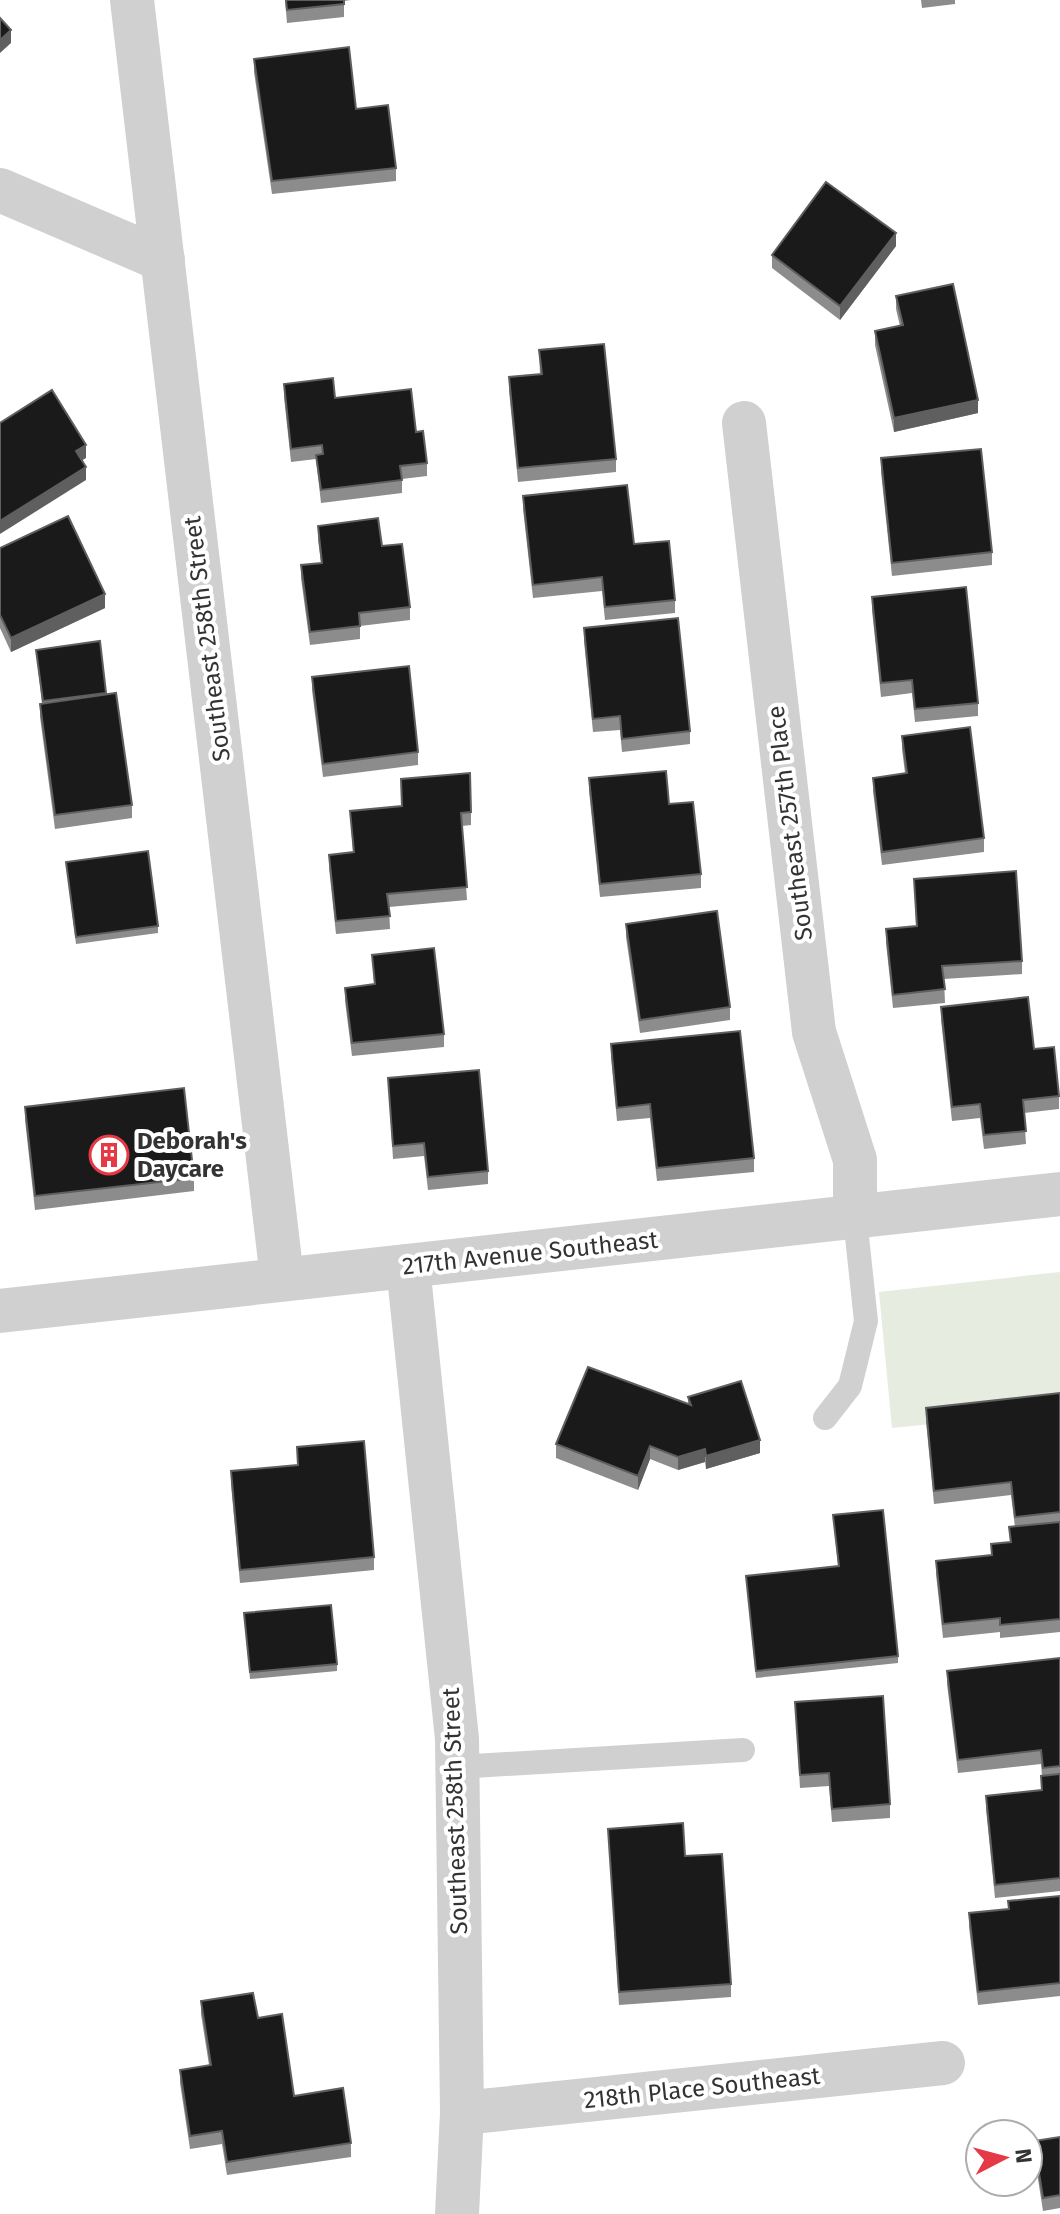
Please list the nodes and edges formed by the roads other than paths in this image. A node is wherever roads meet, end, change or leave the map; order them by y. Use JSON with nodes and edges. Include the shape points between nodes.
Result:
{"nodes":[{"id":1,"x":132,"y":0,"type":"edge"},
{"id":2,"x":0,"y":190,"type":"edge"},
{"id":3,"x":163,"y":260,"type":"junction"},
{"id":4,"x":744,"y":423,"type":"dead end"},
{"id":5,"x":1060,"y":1194,"type":"edge"},
{"id":6,"x":855,"y":1218,"type":"junction"},
{"id":7,"x":408,"y":1266,"type":"junction"},
{"id":8,"x":282,"y":1278,"type":"junction"},
{"id":9,"x":0,"y":1311,"type":"edge"},
{"id":10,"x":825,"y":1418,"type":"dead end"},
{"id":11,"x":743,"y":1750,"type":"dead end"},
{"id":12,"x":457,"y":1767,"type":"junction"},
{"id":13,"x":943,"y":2063,"type":"dead end"},
{"id":14,"x":462,"y":2113,"type":"junction"},
{"id":15,"x":457,"y":2214,"type":"edge"}],
"edges":[{"from":1,"to":3,"type":"street","name":"Southeast 258th Street"},
{"from":2,"to":3,"type":"street"},
{"from":3,"to":8,"type":"street","name":"Southeast 258th Street"},
{"from":4,"to":6,"type":"street","name":"Southeast 257th Place","via":[[814,1032],[855,1160]]},
{"from":5,"to":6,"type":"street","name":"217th Avenue Southeast"},
{"from":6,"to":7,"type":"street","name":"217th Avenue Southeast"},
{"from":6,"to":10,"type":"lane","via":[[866,1321],[850,1386]]},
{"from":7,"to":8,"type":"street","name":"217th Avenue Southeast"},
{"from":7,"to":12,"type":"street","name":"Southeast 258th Street"},
{"from":8,"to":9,"type":"street","name":"217th Avenue Southeast"},
{"from":11,"to":12,"type":"lane"},
{"from":12,"to":14,"type":"street","name":"Southeast 258th Street"},
{"from":13,"to":14,"type":"street","name":"218th Place Southeast"},
{"from":14,"to":15,"type":"street","name":"Southeast 258th Street"}]}
